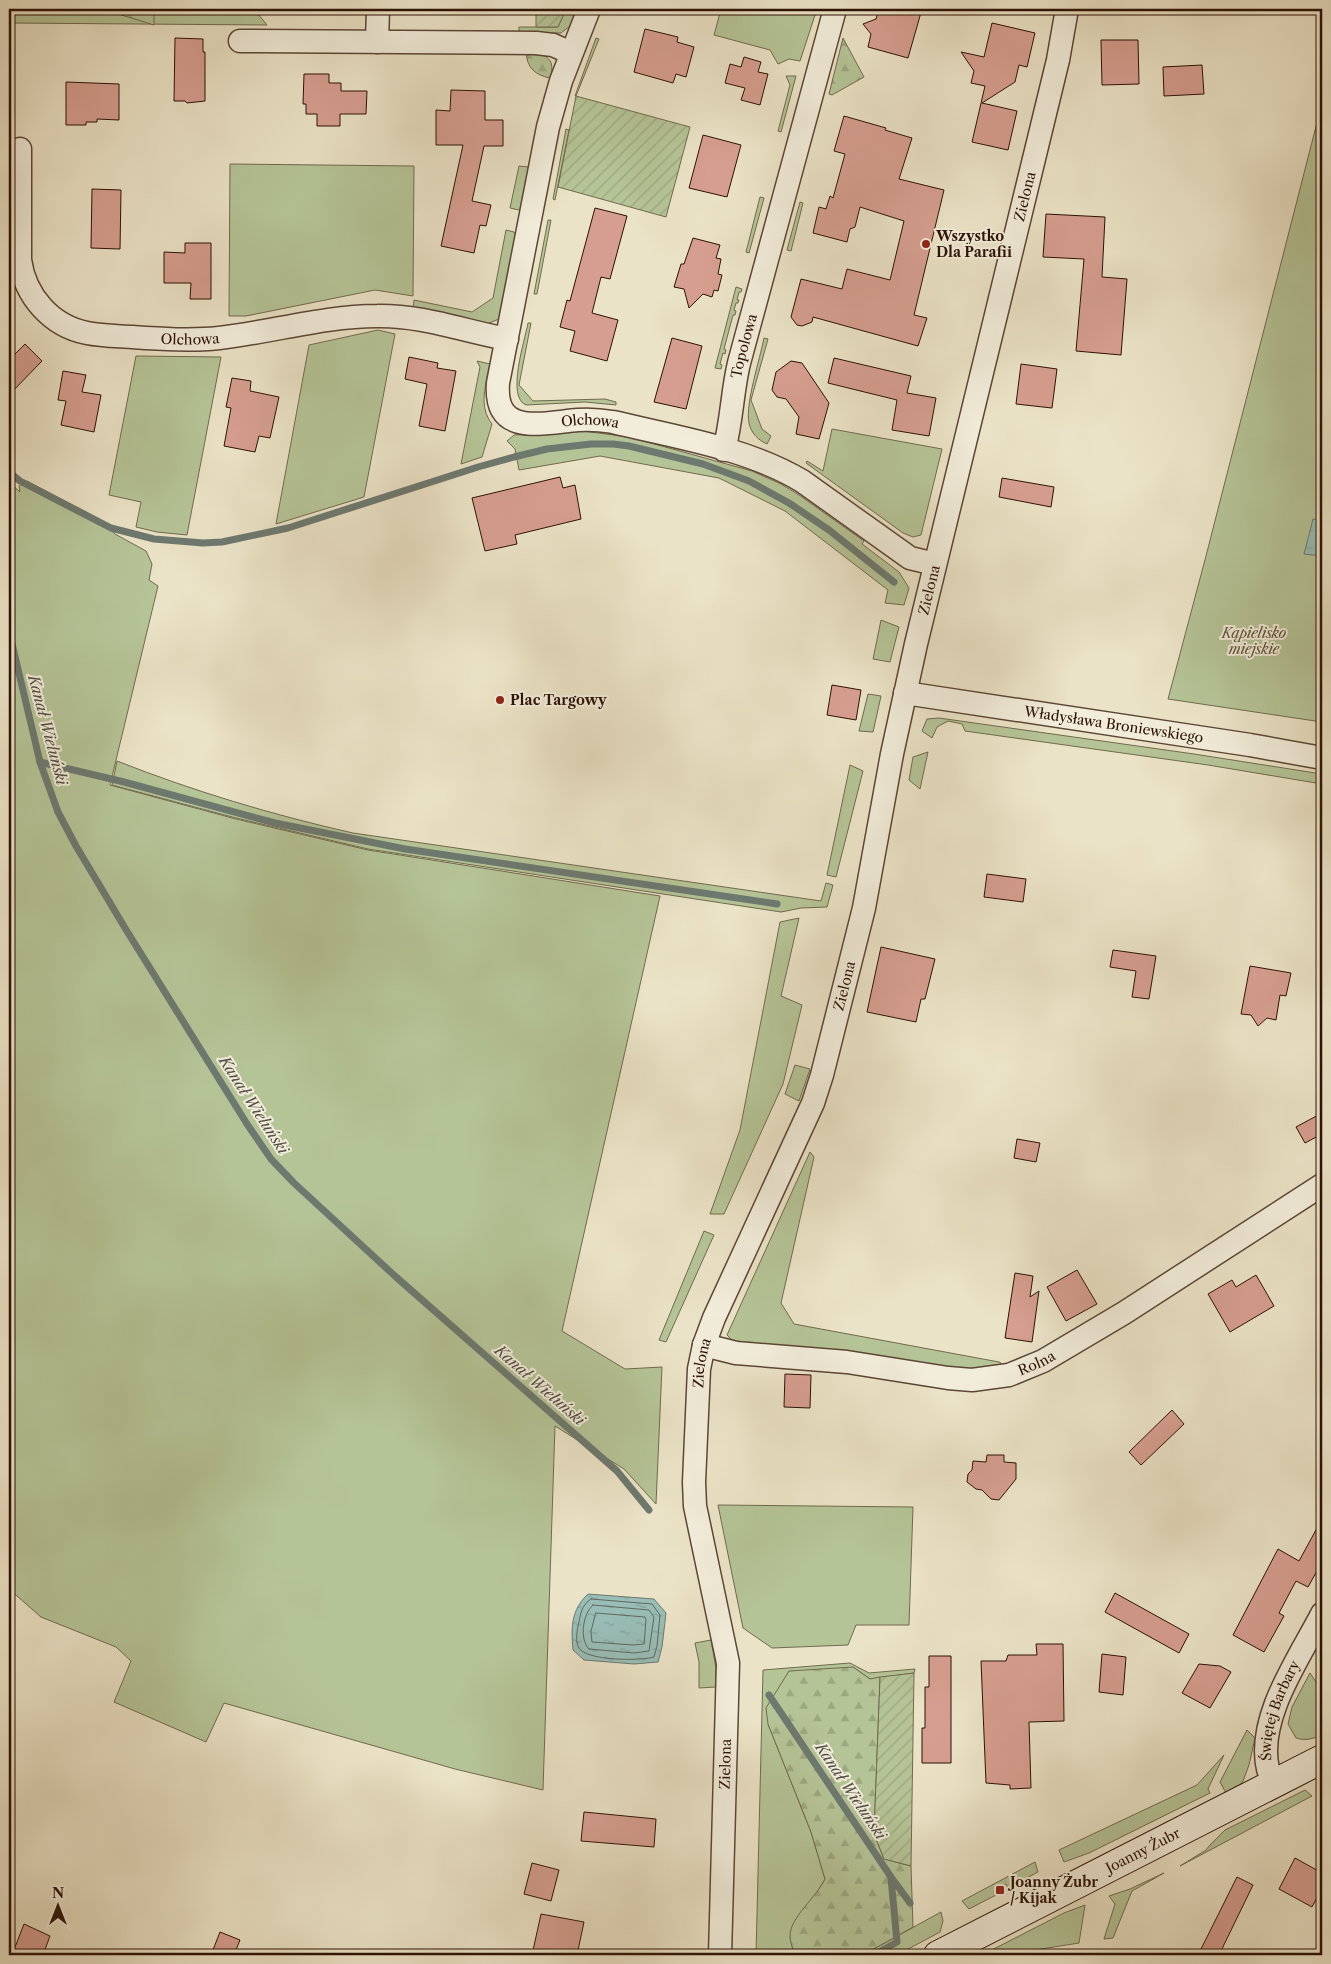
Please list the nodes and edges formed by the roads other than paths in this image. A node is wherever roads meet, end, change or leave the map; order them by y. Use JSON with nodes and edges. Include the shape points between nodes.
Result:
{"nodes":[{"id":1,"x":378,"y":9,"type":"edge"},
{"id":2,"x":590,"y":9,"type":"edge"},
{"id":3,"x":835,"y":9,"type":"edge"},
{"id":4,"x":1067,"y":9,"type":"edge"},
{"id":5,"x":240,"y":41,"type":"dead end"},
{"id":6,"x":377,"y":42,"type":"junction"},
{"id":7,"x":572,"y":53,"type":"junction"},
{"id":8,"x":20,"y":149,"type":"dead end"},
{"id":9,"x":508,"y":338,"type":"junction"},
{"id":10,"x":724,"y":450,"type":"junction"},
{"id":11,"x":935,"y":564,"type":"junction"},
{"id":12,"x":905,"y":693,"type":"junction"},
{"id":13,"x":1322,"y":758,"type":"edge"},
{"id":14,"x":1322,"y":1186,"type":"edge"},
{"id":15,"x":704,"y":1345,"type":"junction"},
{"id":16,"x":1322,"y":1614,"type":"edge"},
{"id":17,"x":1322,"y":1758,"type":"edge"},
{"id":18,"x":1274,"y":1782,"type":"junction"},
{"id":19,"x":720,"y":1955,"type":"edge"},
{"id":20,"x":938,"y":1955,"type":"edge"}],
"edges":[{"from":1,"to":6,"type":"street"},
{"from":2,"to":7,"type":"street","name":"Olchowa"},
{"from":3,"to":10,"type":"street","name":"Topolowa","via":[[739,363]]},
{"from":4,"to":11,"type":"street","name":"Zielona","via":[[1056,70]]},
{"from":5,"to":6,"type":"street"},
{"from":6,"to":7,"type":"street","via":[[545,44]]},
{"from":7,"to":9,"type":"street","name":"Olchowa","via":[[548,126]]},
{"from":8,"to":9,"type":"street","name":"Olchowa","via":[[22,274],[38,303],[64,325],[86,333],[111,336],[189,339],[218,338],[352,317],[378,316],[421,320]]},
{"from":9,"to":10,"type":"street","name":"Olchowa","via":[[497,395],[506,416],[516,422],[604,420]]},
{"from":10,"to":11,"type":"street","via":[[783,470],[910,558]]},
{"from":11,"to":12,"type":"street","name":"Zielona"},
{"from":12,"to":13,"type":"street","name":"Władysława Broniewskiego"},
{"from":12,"to":15,"type":"street","name":"Zielona","via":[[864,908],[820,1082]]},
{"from":14,"to":15,"type":"street","name":"Rolna","via":[[1124,1313],[1043,1361],[1009,1375],[972,1380],[948,1378],[838,1361],[736,1353]]},
{"from":15,"to":19,"type":"street","name":"Zielona","via":[[698,1380],[695,1506],[726,1649],[729,1679]]},
{"from":16,"to":18,"type":"street","name":"Świętej Barbary","via":[[1270,1720],[1268,1769]]},
{"from":17,"to":18,"type":"street","name":"Joanny Żubr"},
{"from":18,"to":20,"type":"street","name":"Joanny Żubr"}]}
